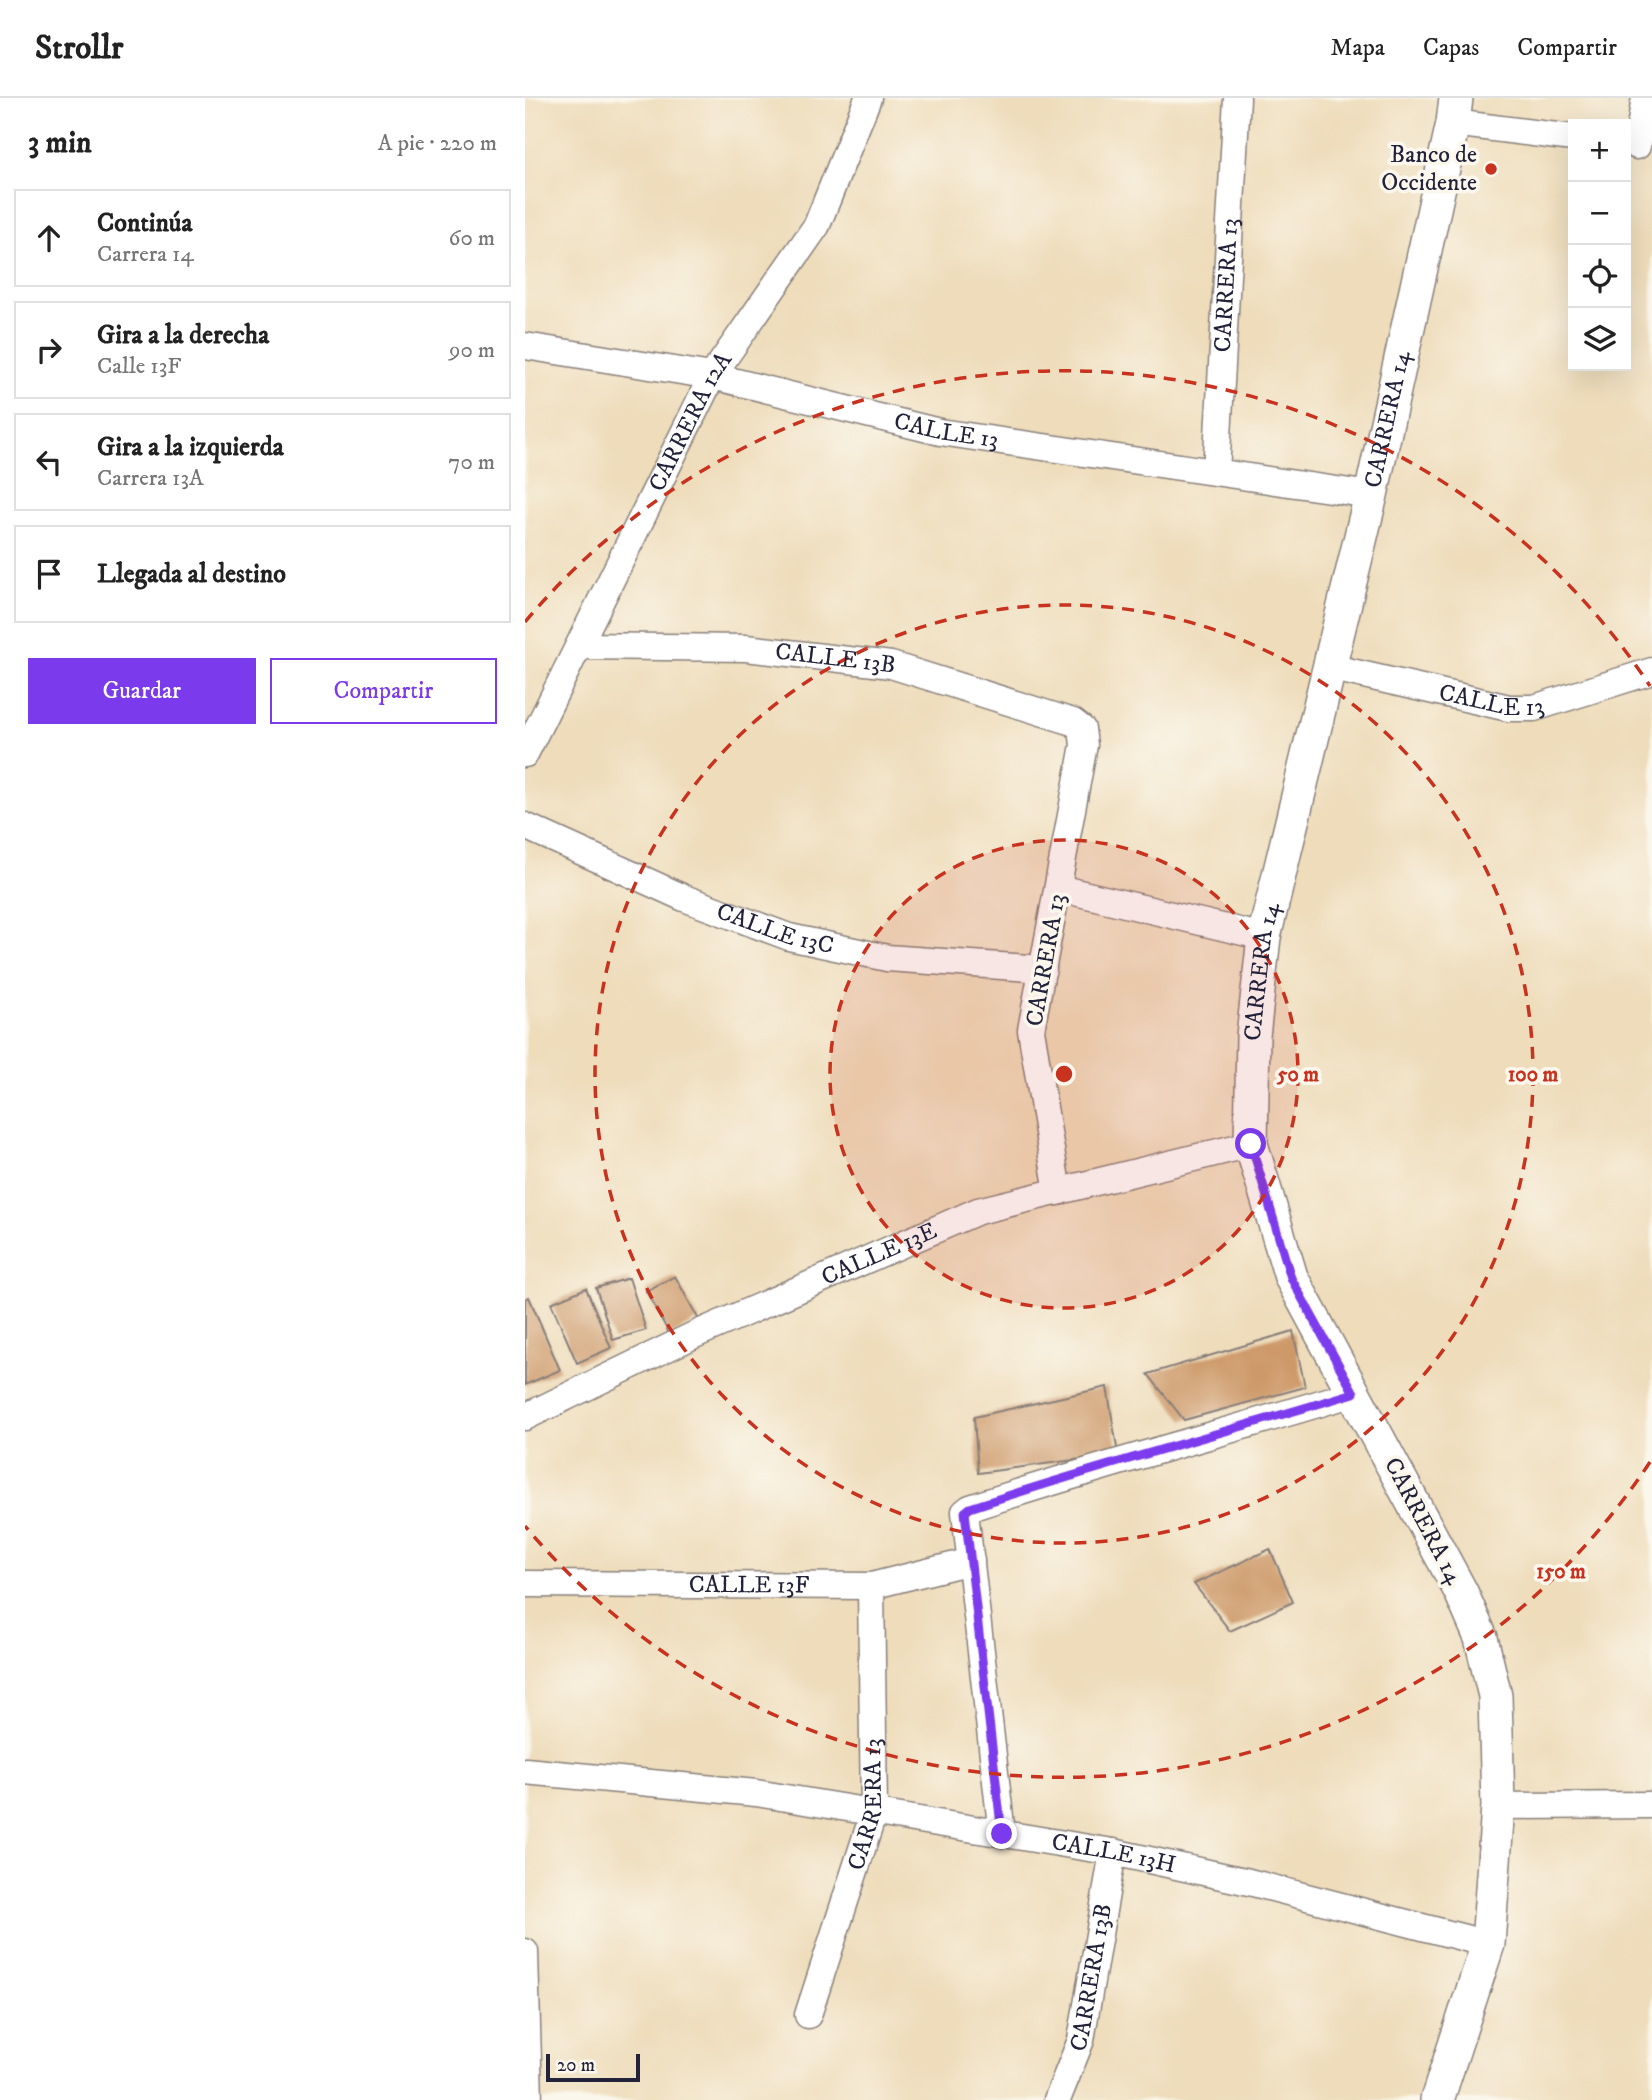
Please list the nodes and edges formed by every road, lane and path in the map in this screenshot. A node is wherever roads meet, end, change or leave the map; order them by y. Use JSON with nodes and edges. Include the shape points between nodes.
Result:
{"nodes":[{"id":1,"x":868,"y":98,"type":"edge"},
{"id":2,"x":1237,"y":98,"type":"edge"},
{"id":3,"x":1645,"y":98,"type":"edge"},
{"id":4,"x":1454,"y":110,"type":"edge"},
{"id":5,"x":1568,"y":137,"type":"edge"},
{"id":6,"x":1638,"y":146,"type":"edge"},
{"id":7,"x":525,"y":346,"type":"edge"},
{"id":8,"x":712,"y":376,"type":"junction"},
{"id":9,"x":1216,"y":472,"type":"junction"},
{"id":10,"x":1371,"y":495,"type":"junction"},
{"id":11,"x":579,"y":646,"type":"junction"},
{"id":12,"x":1329,"y":667,"type":"junction"},
{"id":13,"x":1652,"y":671,"type":"edge"},
{"id":14,"x":1082,"y":729,"type":"joint"},
{"id":15,"x":525,"y":754,"type":"edge"},
{"id":16,"x":525,"y":826,"type":"edge"},
{"id":17,"x":1058,"y":888,"type":"junction"},
{"id":18,"x":1264,"y":937,"type":"junction"},
{"id":19,"x":1043,"y":969,"type":"junction"},
{"id":20,"x":1251,"y":1144,"type":"junction"},
{"id":21,"x":1058,"y":1192,"type":"junction"},
{"id":22,"x":1354,"y":1393,"type":"junction"},
{"id":23,"x":525,"y":1417,"type":"edge"},
{"id":24,"x":971,"y":1561,"type":"junction"},
{"id":25,"x":525,"y":1584,"type":"edge"},
{"id":26,"x":871,"y":1586,"type":"junction"},
{"id":27,"x":525,"y":1771,"type":"edge"},
{"id":28,"x":1498,"y":1805,"type":"junction"},
{"id":29,"x":1652,"y":1805,"type":"edge"},
{"id":30,"x":874,"y":1812,"type":"junction"},
{"id":31,"x":1002,"y":1834,"type":"junction"},
{"id":32,"x":1112,"y":1852,"type":"junction"},
{"id":33,"x":1488,"y":1944,"type":"junction"},
{"id":34,"x":525,"y":1952,"type":"edge"},
{"id":35,"x":808,"y":2015,"type":"dead end"},
{"id":36,"x":529,"y":2100,"type":"edge"},
{"id":37,"x":1057,"y":2100,"type":"edge"},
{"id":38,"x":1437,"y":2100,"type":"edge"}],
"edges":[{"from":1,"to":8,"type":"street","name":"CARRERA 12A","via":[[817,225]]},
{"from":2,"to":9,"type":"street","name":"CARRERA 13"},
{"from":3,"to":6,"type":"street"},
{"from":4,"to":5,"type":"street"},
{"from":4,"to":10,"type":"street","name":"CARRERA 14"},
{"from":7,"to":8,"type":"street","name":"CALLE 13"},
{"from":8,"to":9,"type":"street","name":"CALLE 13","via":[[940,432]]},
{"from":8,"to":11,"type":"street","name":"CARRERA 12A"},
{"from":9,"to":10,"type":"street","name":"CALLE 13"},
{"from":10,"to":12,"type":"street","name":"CARRERA 14"},
{"from":11,"to":14,"type":"street","name":"CALLE 13B","via":[[746,648],[891,665],[1073,722]]},
{"from":11,"to":15,"type":"street","name":"CARRERA 12A"},
{"from":12,"to":13,"type":"street","name":"CALLE 13","via":[[1509,708],[1534,708]]},
{"from":12,"to":18,"type":"street","name":"CARRERA 14"},
{"from":14,"to":17,"type":"street","name":"CARRERA 13","via":[[1084,745]]},
{"from":16,"to":19,"type":"street","name":"CALLE 13C","via":[[684,898],[789,937],[887,958]]},
{"from":17,"to":18,"type":"street"},
{"from":17,"to":19,"type":"street","name":"CARRERA 13"},
{"from":18,"to":20,"type":"street","name":"CARRERA 14","via":[[1253,1036]]},
{"from":19,"to":21,"type":"street","name":"CARRERA 13","via":[[1031,1030]]},
{"from":20,"to":21,"type":"street","name":"CALLE 13E"},
{"from":20,"to":22,"type":"street","name":"CARRERA 14","via":[[1291,1278]]},
{"from":21,"to":23,"type":"street","name":"CALLE 13E","via":[[978,1211],[692,1336]]},
{"from":22,"to":24,"type":"street","via":[[970,1508],[965,1512]]},
{"from":22,"to":28,"type":"street","name":"CARRERA 14","via":[[1481,1638],[1495,1696]]},
{"from":24,"to":26,"type":"street","name":"CALLE 13F"},
{"from":24,"to":31,"type":"street"},
{"from":25,"to":26,"type":"street","name":"CALLE 13F"},
{"from":26,"to":30,"type":"street","name":"CARRERA 13"},
{"from":27,"to":30,"type":"street","name":"CALLE 13H","via":[[756,1793]]},
{"from":28,"to":29,"type":"street"},
{"from":28,"to":33,"type":"street","name":"CARRERA 14"},
{"from":30,"to":31,"type":"street","name":"CALLE 13H"},
{"from":30,"to":35,"type":"street","name":"CARRERA 13"},
{"from":31,"to":32,"type":"street","name":"CALLE 13H"},
{"from":32,"to":33,"type":"street","name":"CALLE 13H"},
{"from":32,"to":37,"type":"street","name":"CARRERA 13B","via":[[1081,2040]]},
{"from":33,"to":38,"type":"street","name":"CARRERA 14"},
{"from":34,"to":36,"type":"street"}]}
